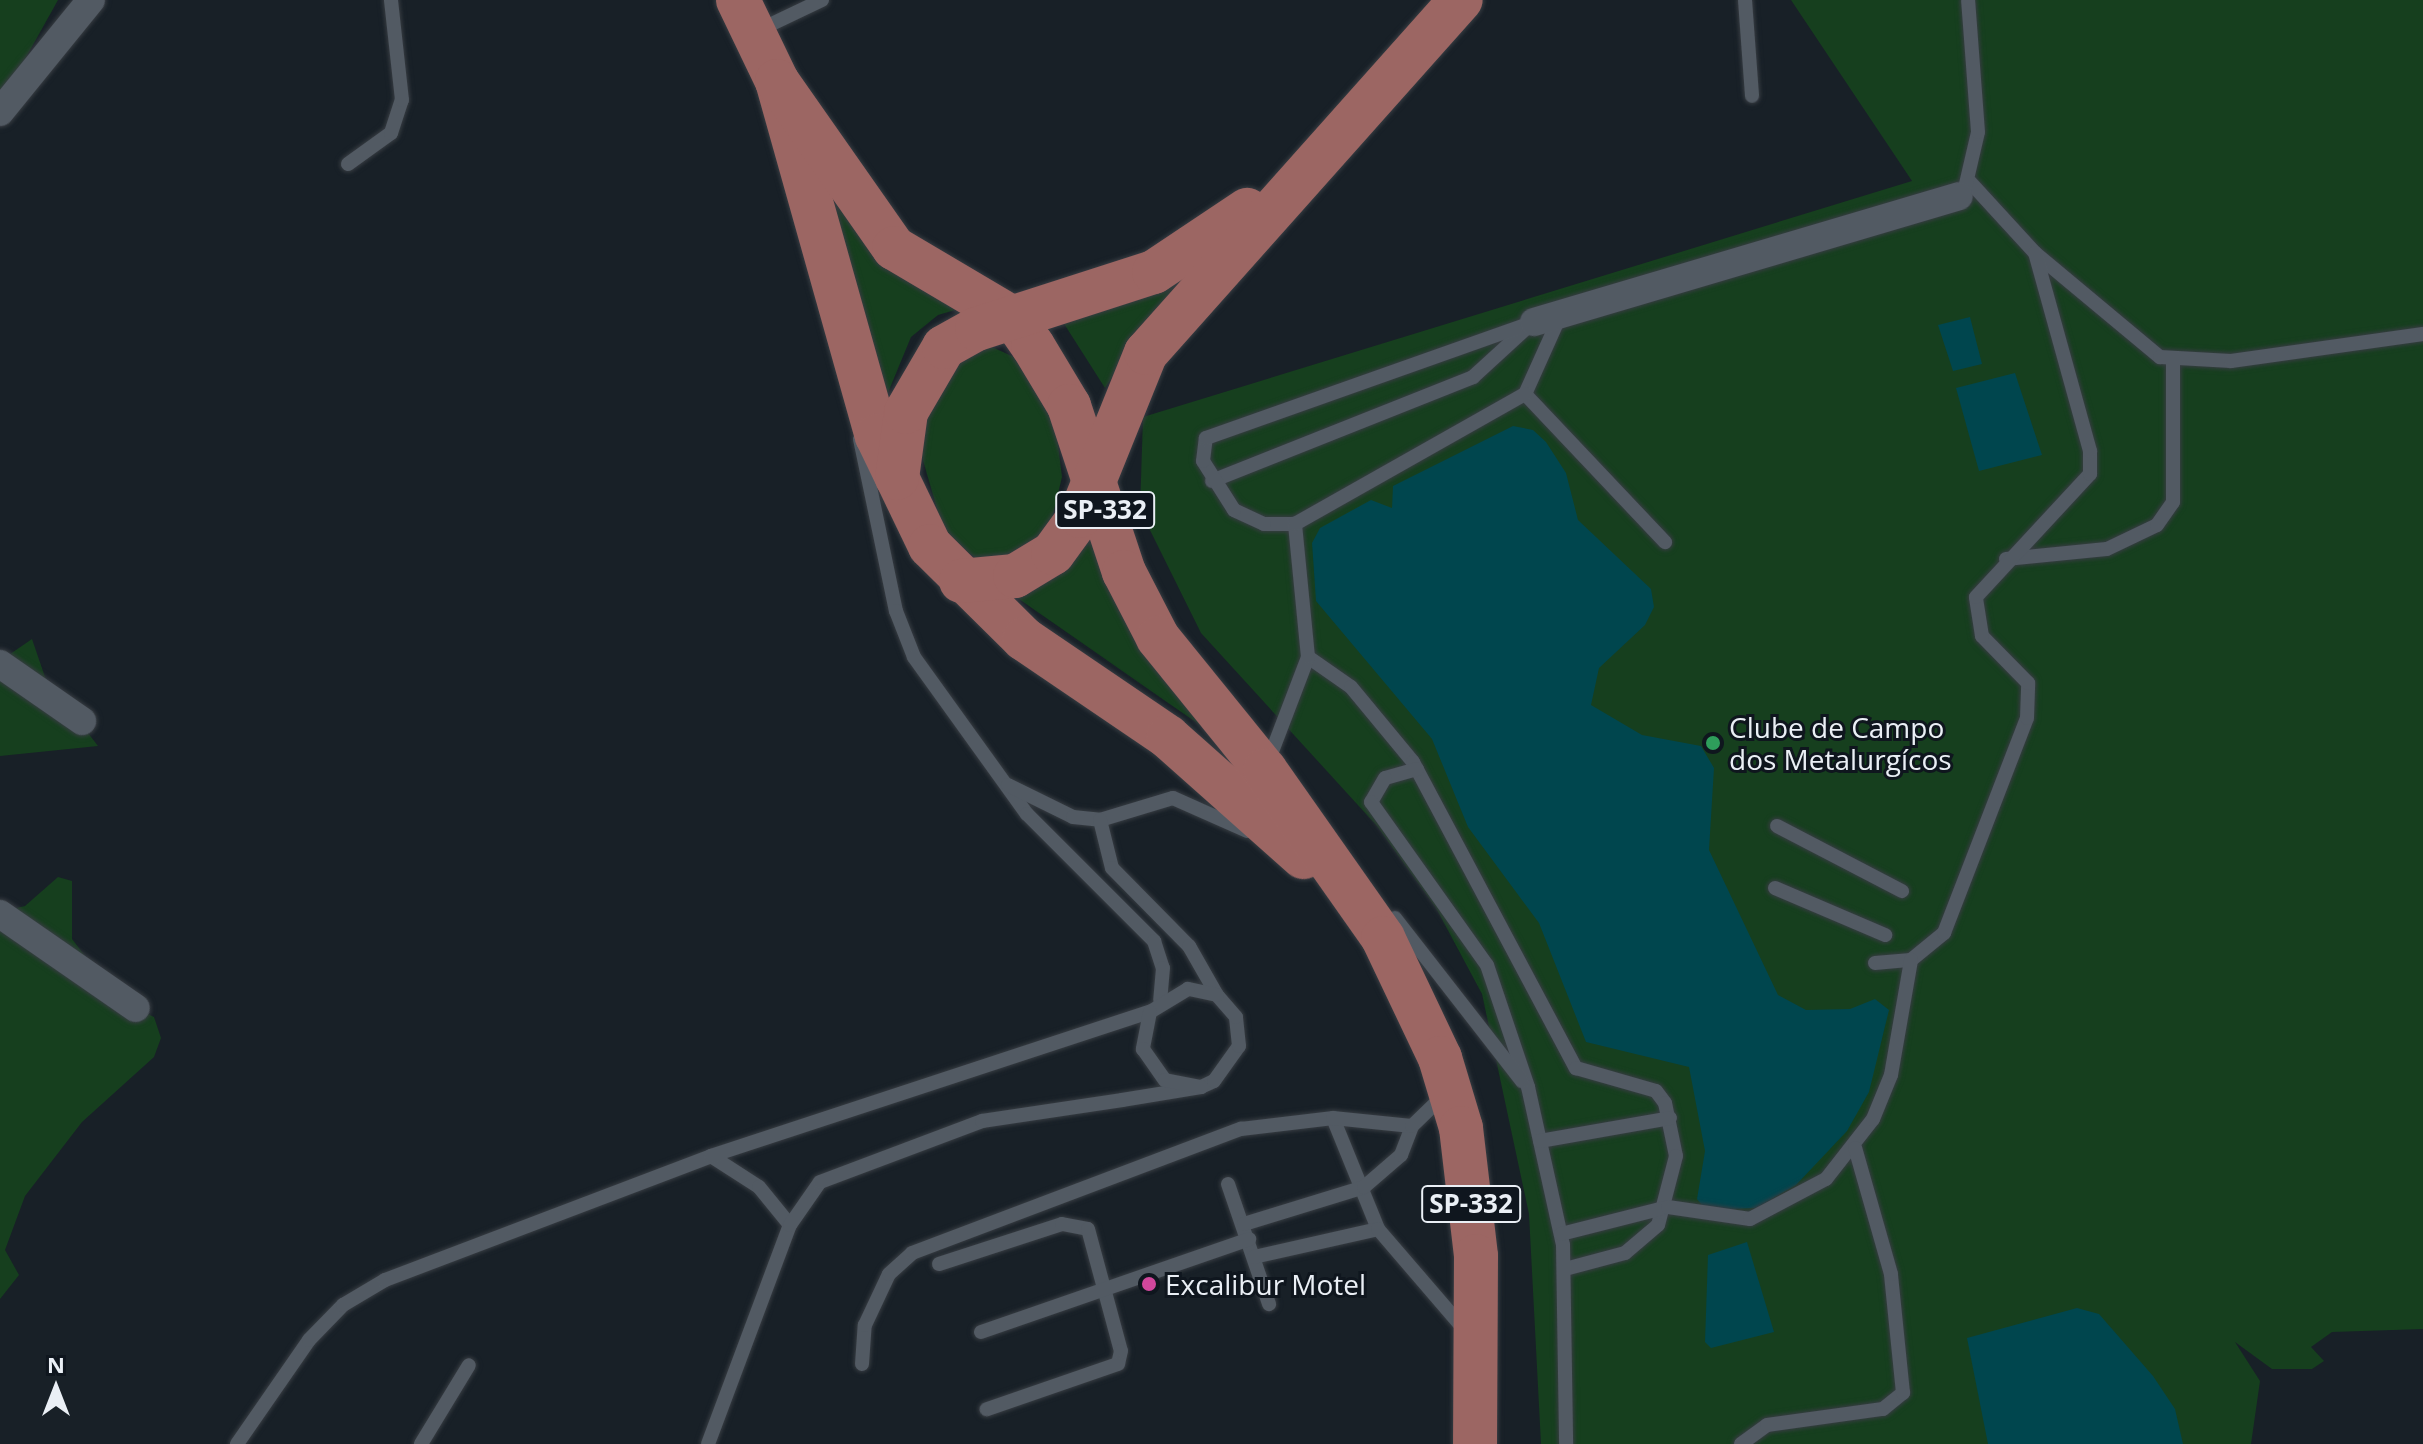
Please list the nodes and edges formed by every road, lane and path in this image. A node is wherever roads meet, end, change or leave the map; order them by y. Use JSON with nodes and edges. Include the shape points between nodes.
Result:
{"nodes":[{"id":1,"x":91,"y":0,"type":"edge"},
{"id":2,"x":391,"y":0,"type":"edge"},
{"id":3,"x":822,"y":0,"type":"edge"},
{"id":4,"x":1461,"y":0,"type":"edge"},
{"id":5,"x":1745,"y":0,"type":"edge"},
{"id":6,"x":1968,"y":0,"type":"edge"},
{"id":7,"x":746,"y":16,"type":"edge"},
{"id":8,"x":777,"y":81,"type":"junction"},
{"id":9,"x":1752,"y":96,"type":"dead end"},
{"id":10,"x":0,"y":112,"type":"edge"},
{"id":11,"x":1317,"y":159,"type":"junction"},
{"id":12,"x":348,"y":164,"type":"dead end"},
{"id":13,"x":1965,"y":189,"type":"junction"},
{"id":14,"x":2035,"y":253,"type":"junction"},
{"id":15,"x":1562,"y":311,"type":"junction"},
{"id":16,"x":1014,"y":319,"type":"junction"},
{"id":17,"x":1534,"y":322,"type":"junction"},
{"id":18,"x":847,"y":332,"type":"junction"},
{"id":19,"x":2423,"y":334,"type":"edge"},
{"id":20,"x":2173,"y":361,"type":"junction"},
{"id":21,"x":1525,"y":394,"type":"junction"},
{"id":22,"x":1094,"y":477,"type":"junction"},
{"id":23,"x":1212,"y":481,"type":"junction"},
{"id":24,"x":896,"y":487,"type":"junction"},
{"id":25,"x":1295,"y":524,"type":"junction"},
{"id":26,"x":1665,"y":542,"type":"dead end"},
{"id":27,"x":2005,"y":559,"type":"junction"},
{"id":28,"x":961,"y":581,"type":"junction"},
{"id":29,"x":1308,"y":657,"type":"junction"},
{"id":30,"x":0,"y":664,"type":"edge"},
{"id":31,"x":82,"y":721,"type":"dead end"},
{"id":32,"x":1417,"y":769,"type":"junction"},
{"id":33,"x":1265,"y":770,"type":"junction"},
{"id":34,"x":998,"y":778,"type":"junction"},
{"id":35,"x":1100,"y":820,"type":"junction"},
{"id":36,"x":1777,"y":826,"type":"dead end"},
{"id":37,"x":1307,"y":827,"type":"junction"},
{"id":38,"x":1318,"y":871,"type":"junction"},
{"id":39,"x":1366,"y":881,"type":"dead end"},
{"id":40,"x":1775,"y":888,"type":"dead end"},
{"id":41,"x":1902,"y":891,"type":"dead end"},
{"id":42,"x":1383,"y":901,"type":"dead end"},
{"id":43,"x":0,"y":914,"type":"edge"},
{"id":44,"x":1885,"y":935,"type":"dead end"},
{"id":45,"x":1911,"y":960,"type":"junction"},
{"id":46,"x":1875,"y":963,"type":"dead end"},
{"id":47,"x":1401,"y":976,"type":"junction"},
{"id":48,"x":1217,"y":995,"type":"junction"},
{"id":49,"x":1155,"y":1006,"type":"junction"},
{"id":50,"x":136,"y":1008,"type":"dead end"},
{"id":51,"x":1201,"y":1087,"type":"junction"},
{"id":52,"x":1528,"y":1087,"type":"junction"},
{"id":53,"x":1450,"y":1089,"type":"junction"},
{"id":54,"x":1333,"y":1118,"type":"junction"},
{"id":55,"x":1670,"y":1118,"type":"junction"},
{"id":56,"x":1412,"y":1126,"type":"junction"},
{"id":57,"x":1540,"y":1141,"type":"junction"},
{"id":58,"x":1855,"y":1148,"type":"junction"},
{"id":59,"x":711,"y":1156,"type":"junction"},
{"id":60,"x":1228,"y":1184,"type":"dead end"},
{"id":61,"x":1364,"y":1187,"type":"junction"},
{"id":62,"x":1668,"y":1207,"type":"junction"},
{"id":63,"x":1244,"y":1224,"type":"junction"},
{"id":64,"x":790,"y":1225,"type":"junction"},
{"id":65,"x":1378,"y":1229,"type":"junction"},
{"id":66,"x":1561,"y":1234,"type":"junction"},
{"id":67,"x":1249,"y":1239,"type":"junction"},
{"id":68,"x":1254,"y":1257,"type":"junction"},
{"id":69,"x":939,"y":1264,"type":"dead end"},
{"id":70,"x":1565,"y":1269,"type":"junction"},
{"id":71,"x":1104,"y":1290,"type":"junction"},
{"id":72,"x":1269,"y":1304,"type":"dead end"},
{"id":73,"x":981,"y":1332,"type":"dead end"},
{"id":74,"x":1477,"y":1346,"type":"junction"},
{"id":75,"x":862,"y":1364,"type":"dead end"},
{"id":76,"x":469,"y":1365,"type":"dead end"},
{"id":77,"x":987,"y":1409,"type":"dead end"},
{"id":78,"x":237,"y":1444,"type":"edge"},
{"id":79,"x":421,"y":1444,"type":"edge"},
{"id":80,"x":708,"y":1444,"type":"edge"},
{"id":81,"x":1475,"y":1444,"type":"edge"},
{"id":82,"x":1566,"y":1444,"type":"edge"},
{"id":83,"x":1741,"y":1444,"type":"edge"}],
"edges":[{"from":1,"to":10,"type":"street"},
{"from":2,"to":12,"type":"lane","via":[[402,100],[391,133]]},
{"from":3,"to":7,"type":"lane"},
{"from":4,"to":11,"type":"main road"},
{"from":5,"to":9,"type":"lane"},
{"from":6,"to":13,"type":"lane","via":[[1978,120]]},
{"from":7,"to":8,"type":"main road","number":"SP-332"},
{"from":8,"to":16,"type":"main road","number":"SP-332","via":[[894,248]]},
{"from":8,"to":18,"type":"main road","number":"SP-332"},
{"from":11,"to":16,"type":"main road","via":[[1154,272]]},
{"from":11,"to":22,"type":"main road","via":[[1146,353]]},
{"from":13,"to":14,"type":"lane"},
{"from":13,"to":15,"type":"street"},
{"from":14,"to":20,"type":"lane"},
{"from":14,"to":27,"type":"lane","via":[[2090,451],[2090,474],[2078,495]]},
{"from":15,"to":17,"type":"street"},
{"from":15,"to":21,"type":"lane"},
{"from":16,"to":22,"type":"main road","number":"SP-332","via":[[1055,377]]},
{"from":16,"to":24,"type":"main road","via":[[961,336],[929,363],[906,412]]},
{"from":17,"to":23,"type":"lane","via":[[1473,377]]},
{"from":17,"to":23,"type":"lane","via":[[1215,430],[1202,447]]},
{"from":18,"to":24,"type":"main road","number":"SP-332"},
{"from":18,"to":34,"type":"lane","via":[[863,464],[896,611],[934,691]]},
{"from":19,"to":20,"type":"lane","via":[[2231,361]]},
{"from":20,"to":27,"type":"lane","via":[[2173,502],[2157,525],[2107,549]]},
{"from":21,"to":25,"type":"lane"},
{"from":21,"to":26,"type":"lane"},
{"from":22,"to":28,"type":"main road","via":[[1080,516],[1053,553],[1015,576]]},
{"from":22,"to":33,"type":"main road","number":"SP-332","via":[[1124,572],[1158,638]]},
{"from":23,"to":25,"type":"lane","via":[[1247,519]]},
{"from":24,"to":28,"type":"main road","number":"SP-332","via":[[930,546]]},
{"from":25,"to":29,"type":"lane"},
{"from":27,"to":45,"type":"lane","via":[[1976,597],[1976,624],[2028,683],[2027,718],[1950,922]]},
{"from":28,"to":38,"type":"main road","number":"SP-332","via":[[1024,639],[1168,737]]},
{"from":29,"to":32,"type":"lane","via":[[1351,687]]},
{"from":29,"to":33,"type":"lane"},
{"from":30,"to":31,"type":"street"},
{"from":32,"to":52,"type":"lane","via":[[1385,778],[1371,802],[1487,965]]},
{"from":32,"to":55,"type":"lane","via":[[1576,1068],[1656,1091]]},
{"from":33,"to":37,"type":"main road","number":"SP-332"},
{"from":34,"to":35,"type":"lane","via":[[1054,812]]},
{"from":34,"to":49,"type":"lane","via":[[1154,941],[1163,968]]},
{"from":35,"to":38,"type":"lane","via":[[1173,798]]},
{"from":35,"to":48,"type":"lane","via":[[1112,868],[1189,946]]},
{"from":36,"to":41,"type":"lane"},
{"from":37,"to":39,"type":"lane"},
{"from":37,"to":47,"type":"main road","number":"SP-332","via":[[1367,911]]},
{"from":38,"to":47,"type":"main road","number":"SP-332"},
{"from":40,"to":44,"type":"lane"},
{"from":42,"to":52,"type":"lane"},
{"from":43,"to":50,"type":"street"},
{"from":45,"to":46,"type":"lane"},
{"from":45,"to":58,"type":"lane","via":[[1891,1075]]},
{"from":47,"to":53,"type":"main road","number":"SP-332"},
{"from":48,"to":49,"type":"lane","via":[[1188,989]]},
{"from":48,"to":51,"type":"lane","via":[[1236,1017],[1239,1046],[1226,1072]]},
{"from":49,"to":51,"type":"lane","via":[[1143,1049],[1151,1067],[1182,1087]]},
{"from":49,"to":59,"type":"lane"},
{"from":51,"to":64,"type":"lane","via":[[1006,1115],[866,1159],[820,1182]]},
{"from":52,"to":57,"type":"lane"},
{"from":53,"to":56,"type":"lane"},
{"from":53,"to":74,"type":"main road","number":"SP-332","via":[[1469,1175]]},
{"from":54,"to":56,"type":"lane"},
{"from":54,"to":61,"type":"lane"},
{"from":54,"to":75,"type":"lane","via":[[1241,1129],[912,1253],[889,1274],[865,1325]]},
{"from":55,"to":57,"type":"lane"},
{"from":55,"to":62,"type":"lane","via":[[1676,1156]]},
{"from":56,"to":61,"type":"lane","via":[[1401,1155]]},
{"from":57,"to":66,"type":"lane"},
{"from":58,"to":62,"type":"lane","via":[[1826,1179],[1774,1213],[1731,1220]]},
{"from":58,"to":83,"type":"lane","via":[[1891,1274],[1903,1393],[1883,1409],[1767,1425]]},
{"from":59,"to":64,"type":"lane","via":[[759,1187]]},
{"from":59,"to":78,"type":"lane","via":[[385,1280],[343,1305],[309,1340]]},
{"from":60,"to":63,"type":"lane"},
{"from":61,"to":63,"type":"lane"},
{"from":61,"to":65,"type":"lane"},
{"from":62,"to":66,"type":"lane"},
{"from":62,"to":70,"type":"lane","via":[[1625,1253]]},
{"from":63,"to":67,"type":"lane"},
{"from":64,"to":80,"type":"lane"},
{"from":65,"to":68,"type":"lane"},
{"from":65,"to":74,"type":"lane","via":[[1402,1248]]},
{"from":66,"to":70,"type":"lane"},
{"from":67,"to":68,"type":"lane"},
{"from":67,"to":71,"type":"lane"},
{"from":68,"to":72,"type":"lane"},
{"from":69,"to":71,"type":"lane","via":[[1080,1224],[1088,1229]]},
{"from":70,"to":82,"type":"lane"},
{"from":71,"to":73,"type":"lane"},
{"from":71,"to":77,"type":"lane","via":[[1121,1351],[1118,1364]]},
{"from":74,"to":81,"type":"main road","number":"SP-332"},
{"from":76,"to":79,"type":"lane"}]}
